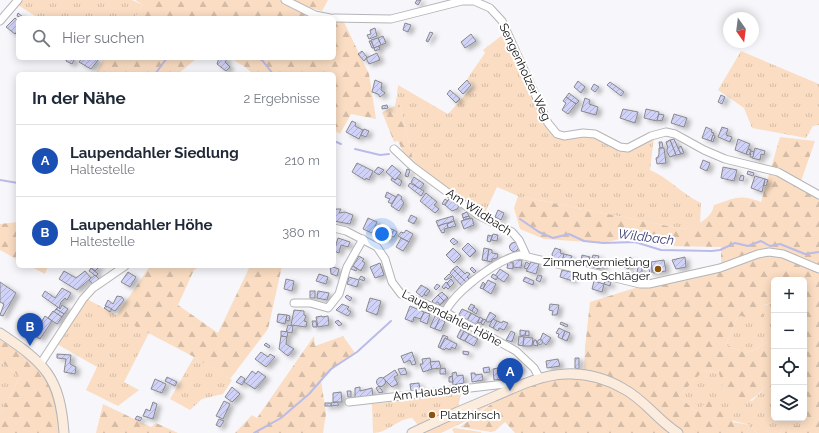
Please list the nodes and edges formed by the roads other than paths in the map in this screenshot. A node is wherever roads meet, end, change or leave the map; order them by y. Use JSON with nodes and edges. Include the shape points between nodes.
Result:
{"nodes":[{"id":1,"x":285,"y":0,"type":"edge"},
{"id":2,"x":12,"y":2,"type":"edge"},
{"id":3,"x":320,"y":16,"type":"edge"},
{"id":4,"x":336,"y":18,"type":"edge"},
{"id":5,"x":0,"y":21,"type":"edge"},
{"id":6,"x":394,"y":149,"type":"dead end"},
{"id":7,"x":819,"y":196,"type":"edge"},
{"id":8,"x":336,"y":228,"type":"edge"},
{"id":9,"x":363,"y":239,"type":"junction"},
{"id":10,"x":526,"y":255,"type":"junction"},
{"id":11,"x":123,"y":268,"type":"edge"},
{"id":12,"x":819,"y":269,"type":"edge"},
{"id":13,"x":294,"y":303,"type":"dead end"},
{"id":14,"x":445,"y":312,"type":"junction"},
{"id":15,"x":0,"y":333,"type":"edge"},
{"id":16,"x":40,"y":362,"type":"junction"},
{"id":17,"x":540,"y":379,"type":"junction"},
{"id":18,"x":512,"y":389,"type":"junction"},
{"id":19,"x":349,"y":402,"type":"dead end"},
{"id":20,"x":64,"y":433,"type":"edge"},
{"id":21,"x":412,"y":433,"type":"edge"},
{"id":22,"x":678,"y":433,"type":"edge"}],
"edges":[{"from":1,"to":3,"type":"street"},
{"from":2,"to":5,"type":"street"},
{"from":4,"to":7,"type":"street","name":"Sengenholzer Weg","via":[[391,19],[462,1],[474,1],[490,8],[502,21],[548,123],[557,134],[595,134],[620,147],[628,148],[651,136],[666,132],[675,134],[725,159],[778,172]]},
{"from":6,"to":10,"type":"street","name":"Am Wildbach","via":[[412,166],[478,215],[512,232]]},
{"from":8,"to":9,"type":"street","name":"Laupendahler Höhe"},
{"from":9,"to":13,"type":"street","via":[[347,267],[339,294],[328,308],[310,303]]},
{"from":9,"to":14,"type":"street","name":"Laupendahler Höhe","via":[[380,251],[398,292]]},
{"from":10,"to":12,"type":"street","via":[[640,284],[720,268],[769,252],[783,254]]},
{"from":10,"to":14,"type":"street","via":[[509,257],[485,271],[449,304]]},
{"from":11,"to":16,"type":"street","via":[[93,288],[83,299]]},
{"from":14,"to":17,"type":"street","name":"Laupendahler Höhe","via":[[516,351],[534,368]]},
{"from":15,"to":16,"type":"main road","via":[[27,350]]},
{"from":16,"to":20,"type":"main road","via":[[59,394]]},
{"from":17,"to":18,"type":"main road"},
{"from":17,"to":22,"type":"main road","via":[[573,374],[615,384],[640,399]]},
{"from":18,"to":19,"type":"street","name":"Am Hausberg","via":[[505,384]]},
{"from":18,"to":21,"type":"main road"}]}
